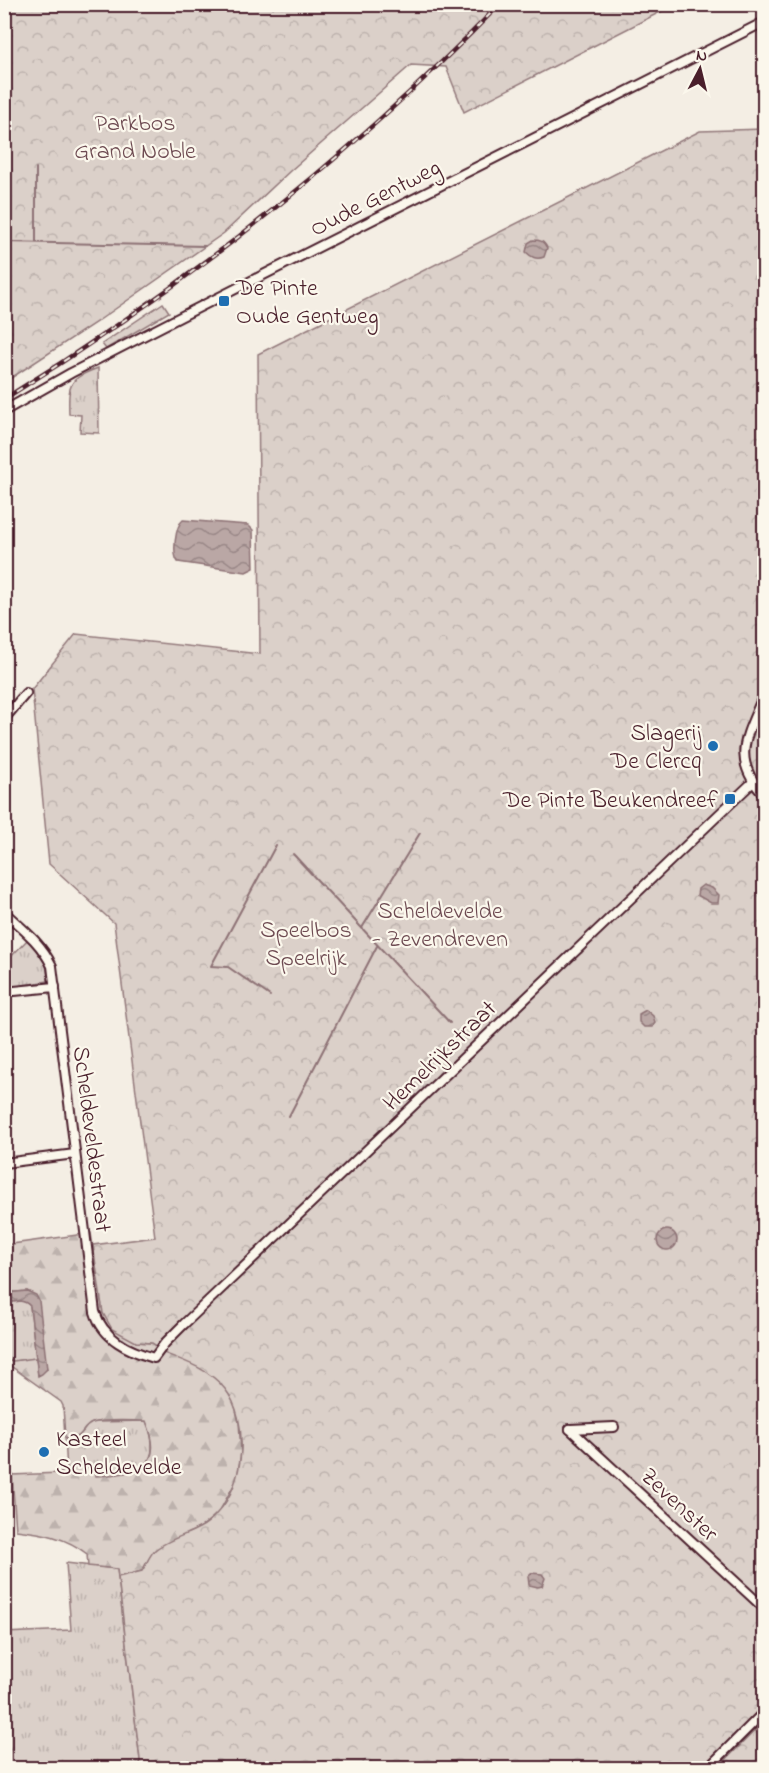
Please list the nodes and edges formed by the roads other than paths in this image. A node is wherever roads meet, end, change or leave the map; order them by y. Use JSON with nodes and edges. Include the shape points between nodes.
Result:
{"nodes":[{"id":1,"x":765,"y":22,"type":"edge"},
{"id":2,"x":4,"y":411,"type":"edge"},
{"id":3,"x":26,"y":693,"type":"dead end"},
{"id":4,"x":765,"y":694,"type":"edge"},
{"id":5,"x":4,"y":719,"type":"edge"},
{"id":6,"x":753,"y":783,"type":"junction"},
{"id":7,"x":765,"y":795,"type":"edge"},
{"id":8,"x":4,"y":912,"type":"edge"},
{"id":9,"x":55,"y":987,"type":"junction"},
{"id":10,"x":4,"y":992,"type":"edge"},
{"id":11,"x":75,"y":1154,"type":"junction"},
{"id":12,"x":4,"y":1163,"type":"edge"},
{"id":13,"x":154,"y":1358,"type":"joint"},
{"id":14,"x":614,"y":1427,"type":"dead end"},
{"id":15,"x":765,"y":1608,"type":"edge"},
{"id":16,"x":765,"y":1712,"type":"edge"},
{"id":17,"x":708,"y":1768,"type":"edge"}],
"edges":[{"from":1,"to":2,"type":"street","name":"Oude Gentweg","via":[[194,310]]},
{"from":3,"to":5,"type":"street"},
{"from":4,"to":6,"type":"street","via":[[743,750],[744,764]]},
{"from":6,"to":7,"type":"street"},
{"from":6,"to":13,"type":"street","name":"Hemelrijkstraat","via":[[184,1324]]},
{"from":8,"to":9,"type":"street","name":"Scheldeveldestraat","via":[[46,953]]},
{"from":9,"to":10,"type":"street"},
{"from":9,"to":11,"type":"street","name":"Scheldeveldestraat"},
{"from":11,"to":12,"type":"street"},
{"from":11,"to":13,"type":"street","name":"Scheldeveldestraat","via":[[98,1320],[118,1342]]},
{"from":14,"to":15,"type":"street","name":"Zevenster","via":[[570,1429]]},
{"from":16,"to":17,"type":"street"}]}
